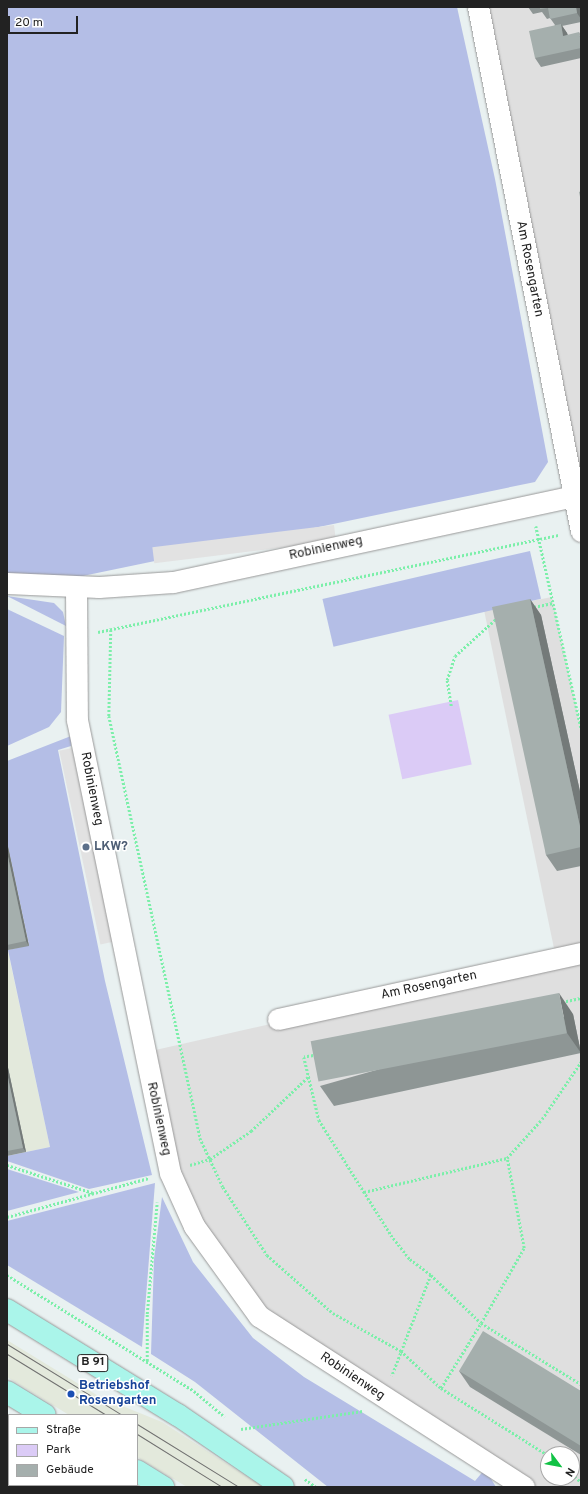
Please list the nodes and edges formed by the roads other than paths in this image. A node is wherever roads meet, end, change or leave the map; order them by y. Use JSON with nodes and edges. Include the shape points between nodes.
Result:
{"nodes":[{"id":1,"x":478,"y":7,"type":"edge"},
{"id":2,"x":573,"y":496,"type":"junction"},
{"id":3,"x":581,"y":531,"type":"edge"},
{"id":4,"x":7,"y":583,"type":"edge"},
{"id":5,"x":76,"y":587,"type":"junction"},
{"id":6,"x":581,"y":953,"type":"edge"},
{"id":7,"x":278,"y":1019,"type":"dead end"},
{"id":8,"x":7,"y":1310,"type":"edge"},
{"id":9,"x":7,"y":1392,"type":"edge"},
{"id":10,"x":43,"y":1414,"type":"edge"},
{"id":11,"x":138,"y":1473,"type":"edge"},
{"id":12,"x":163,"y":1487,"type":"edge"},
{"id":13,"x":283,"y":1487,"type":"edge"},
{"id":14,"x":524,"y":1487,"type":"edge"}],
"edges":[{"from":1,"to":2,"type":"street","name":"Am Rosengarten"},
{"from":2,"to":3,"type":"street","name":"Am Rosengarten"},
{"from":2,"to":5,"type":"street","name":"Robinienweg","via":[[173,582]]},
{"from":4,"to":5,"type":"street","name":"Robinienweg"},
{"from":5,"to":14,"type":"street","name":"Robinienweg","via":[[77,720],[170,1173],[194,1226],[259,1316]]},
{"from":6,"to":7,"type":"street","name":"Am Rosengarten"},
{"from":8,"to":13,"type":"main road","number":"B 91","via":[[178,1415]]},
{"from":9,"to":10,"type":"main road"},
{"from":11,"to":12,"type":"main road"}]}
